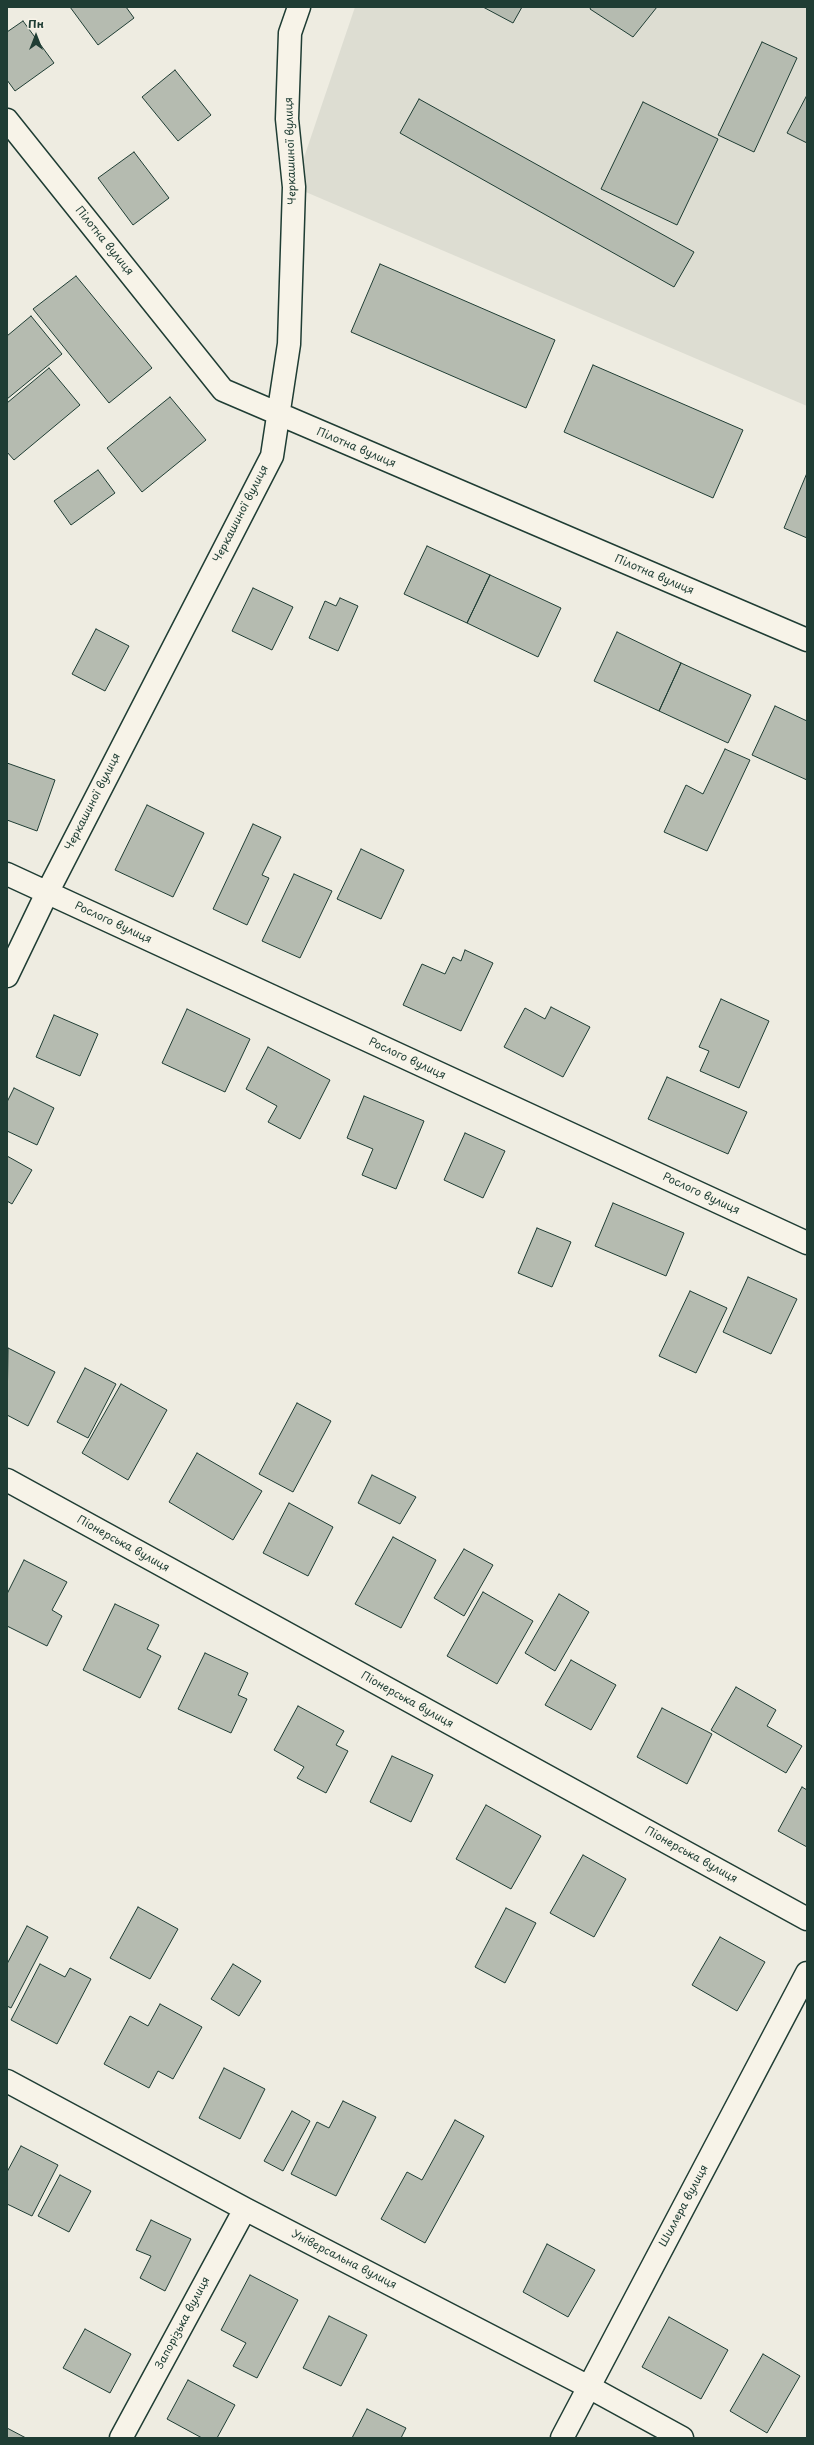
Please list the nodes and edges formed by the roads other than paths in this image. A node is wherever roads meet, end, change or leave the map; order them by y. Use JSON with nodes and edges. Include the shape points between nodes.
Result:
{"nodes":[{"id":1,"x":299,"y":7,"type":"edge"},
{"id":2,"x":7,"y":120,"type":"edge"},
{"id":3,"x":278,"y":415,"type":"junction"},
{"id":4,"x":807,"y":640,"type":"edge"},
{"id":5,"x":7,"y":874,"type":"edge"},
{"id":6,"x":47,"y":893,"type":"junction"},
{"id":7,"x":7,"y":976,"type":"edge"},
{"id":8,"x":807,"y":1243,"type":"edge"},
{"id":9,"x":7,"y":1480,"type":"edge"},
{"id":10,"x":807,"y":1919,"type":"edge"},
{"id":11,"x":807,"y":1973,"type":"edge"},
{"id":12,"x":7,"y":2081,"type":"edge"},
{"id":13,"x":245,"y":2209,"type":"junction"},
{"id":14,"x":589,"y":2387,"type":"junction"},
{"id":15,"x":121,"y":2438,"type":"edge"},
{"id":16,"x":562,"y":2438,"type":"edge"},
{"id":17,"x":682,"y":2438,"type":"edge"}],
"edges":[{"from":1,"to":3,"type":"street","name":"Черкашиної вулиця","via":[[290,33],[287,119],[294,187],[289,344]]},
{"from":2,"to":3,"type":"street","name":"Пілотна вулиця","via":[[223,390]]},
{"from":3,"to":4,"type":"street","name":"Пілотна вулиця"},
{"from":3,"to":6,"type":"street","name":"Черкашиної вулиця","via":[[272,456]]},
{"from":5,"to":6,"type":"street","name":"Рослого вулиця"},
{"from":6,"to":7,"type":"street","name":"Черкашиної вулиця"},
{"from":6,"to":8,"type":"street","name":"Рослого вулиця"},
{"from":9,"to":10,"type":"street","name":"Піонерська вулиця"},
{"from":11,"to":14,"type":"street","name":"Шиллера вулиця"},
{"from":12,"to":13,"type":"street","name":"Універсальна вулиця"},
{"from":13,"to":14,"type":"street","name":"Універсальна вулиця"},
{"from":13,"to":15,"type":"street","name":"Запорізька вулиця"},
{"from":14,"to":16,"type":"street","name":"Шиллера вулиця"},
{"from":14,"to":17,"type":"street","name":"Універсальна вулиця"}]}
